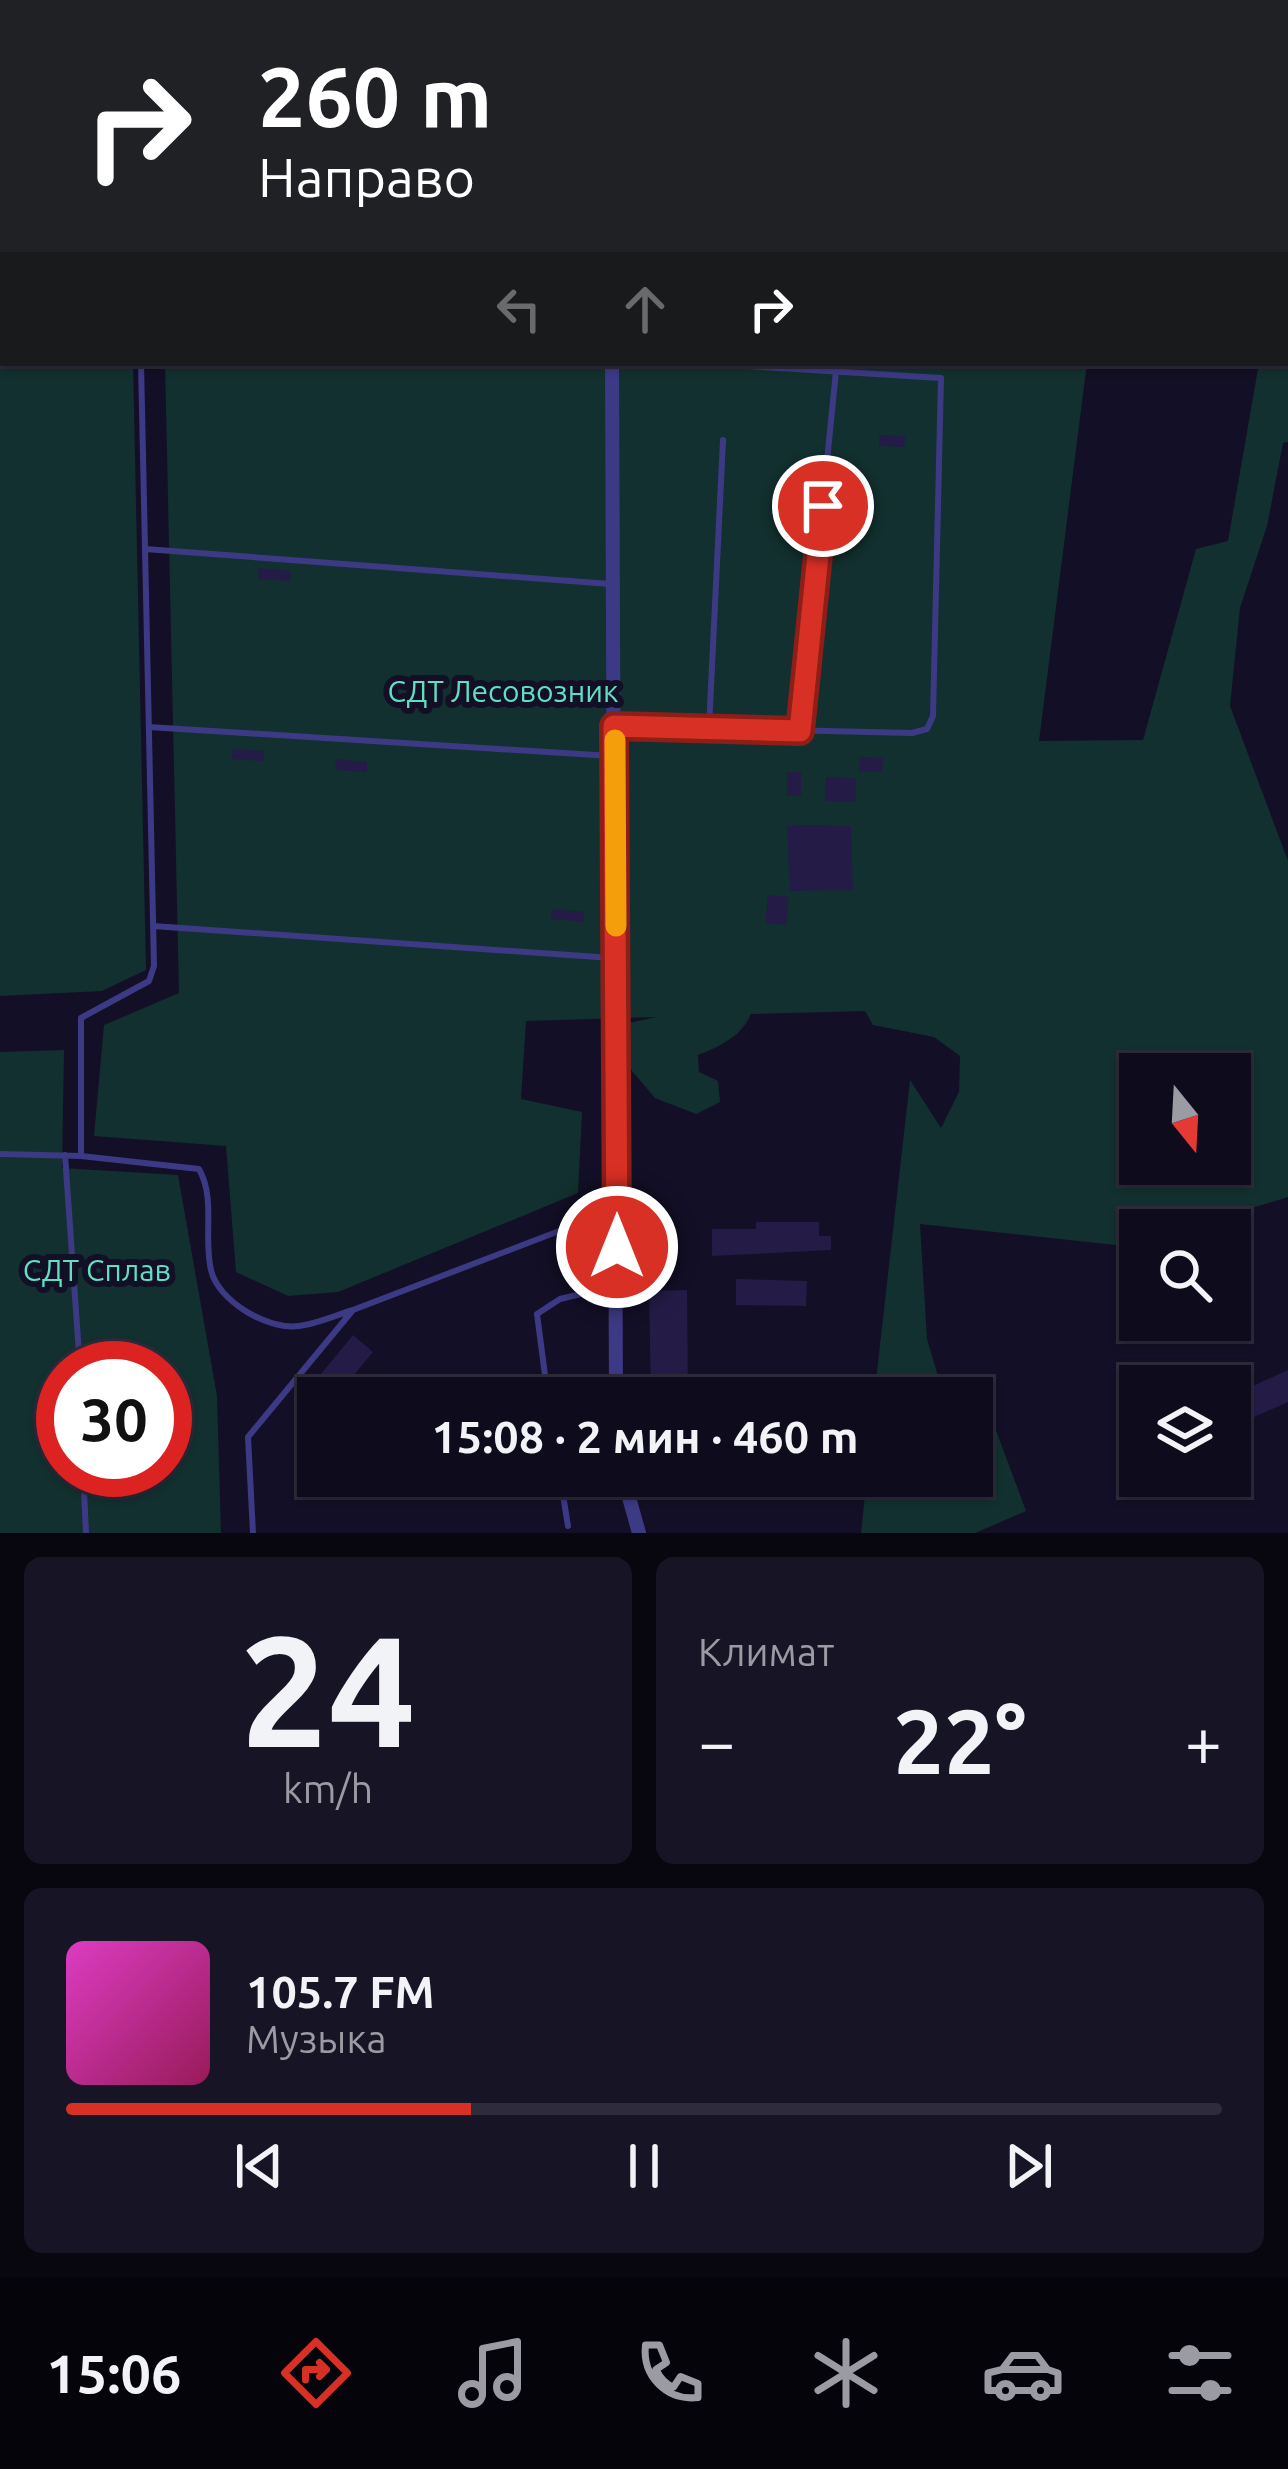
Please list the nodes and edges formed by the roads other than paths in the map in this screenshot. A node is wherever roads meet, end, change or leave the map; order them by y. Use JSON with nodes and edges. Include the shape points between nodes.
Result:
{"nodes":[{"id":1,"x":141,"y":366,"type":"edge"},
{"id":2,"x":612,"y":366,"type":"edge"},
{"id":3,"x":750,"y":366,"type":"edge"},
{"id":4,"x":836,"y":371,"type":"junction"},
{"id":5,"x":722,"y":440,"type":"dead end"},
{"id":6,"x":145,"y":549,"type":"junction"},
{"id":7,"x":614,"y":585,"type":"junction"},
{"id":8,"x":614,"y":726,"type":"junction"},
{"id":9,"x":149,"y":728,"type":"junction"},
{"id":10,"x":709,"y":728,"type":"junction"},
{"id":11,"x":800,"y":731,"type":"junction"},
{"id":12,"x":615,"y":756,"type":"junction"},
{"id":13,"x":153,"y":926,"type":"junction"},
{"id":14,"x":616,"y":958,"type":"junction"},
{"id":15,"x":0,"y":1154,"type":"edge"},
{"id":16,"x":64,"y":1156,"type":"junction"},
{"id":17,"x":81,"y":1156,"type":"junction"},
{"id":18,"x":617,"y":1209,"type":"junction"},
{"id":19,"x":617,"y":1285,"type":"junction"},
{"id":20,"x":353,"y":1310,"type":"junction"},
{"id":21,"x":78,"y":1341,"type":"edge"},
{"id":22,"x":545,"y":1377,"type":"edge"},
{"id":23,"x":616,"y":1377,"type":"edge"},
{"id":24,"x":84,"y":1497,"type":"edge"},
{"id":25,"x":563,"y":1497,"type":"edge"},
{"id":26,"x":629,"y":1497,"type":"edge"},
{"id":27,"x":568,"y":1526,"type":"dead end"},
{"id":28,"x":86,"y":1533,"type":"edge"},
{"id":29,"x":254,"y":1533,"type":"edge"},
{"id":30,"x":639,"y":1533,"type":"edge"}],
"edges":[{"from":1,"to":6,"type":"lane"},
{"from":2,"to":7,"type":"street"},
{"from":3,"to":4,"type":"lane"},
{"from":4,"to":11,"type":"lane"},
{"from":4,"to":11,"type":"lane","via":[[941,378],[933,716],[927,729],[912,733]]},
{"from":5,"to":10,"type":"lane"},
{"from":6,"to":7,"type":"lane"},
{"from":6,"to":9,"type":"lane"},
{"from":7,"to":8,"type":"street"},
{"from":8,"to":10,"type":"lane"},
{"from":8,"to":12,"type":"street"},
{"from":9,"to":12,"type":"lane"},
{"from":9,"to":13,"type":"lane"},
{"from":10,"to":11,"type":"lane"},
{"from":12,"to":14,"type":"street"},
{"from":13,"to":14,"type":"lane"},
{"from":13,"to":17,"type":"lane","via":[[148,981],[81,1018]]},
{"from":14,"to":18,"type":"street"},
{"from":15,"to":16,"type":"lane"},
{"from":16,"to":17,"type":"lane"},
{"from":16,"to":21,"type":"lane"},
{"from":17,"to":20,"type":"lane","via":[[199,1169],[215,1281],[260,1318],[299,1326]]},
{"from":18,"to":19,"type":"street"},
{"from":18,"to":20,"type":"lane"},
{"from":19,"to":22,"type":"lane","via":[[560,1299],[537,1314]]},
{"from":19,"to":23,"type":"street"},
{"from":20,"to":29,"type":"lane","via":[[248,1437]]},
{"from":24,"to":28,"type":"lane"},
{"from":25,"to":27,"type":"lane"},
{"from":26,"to":30,"type":"street"}]}
